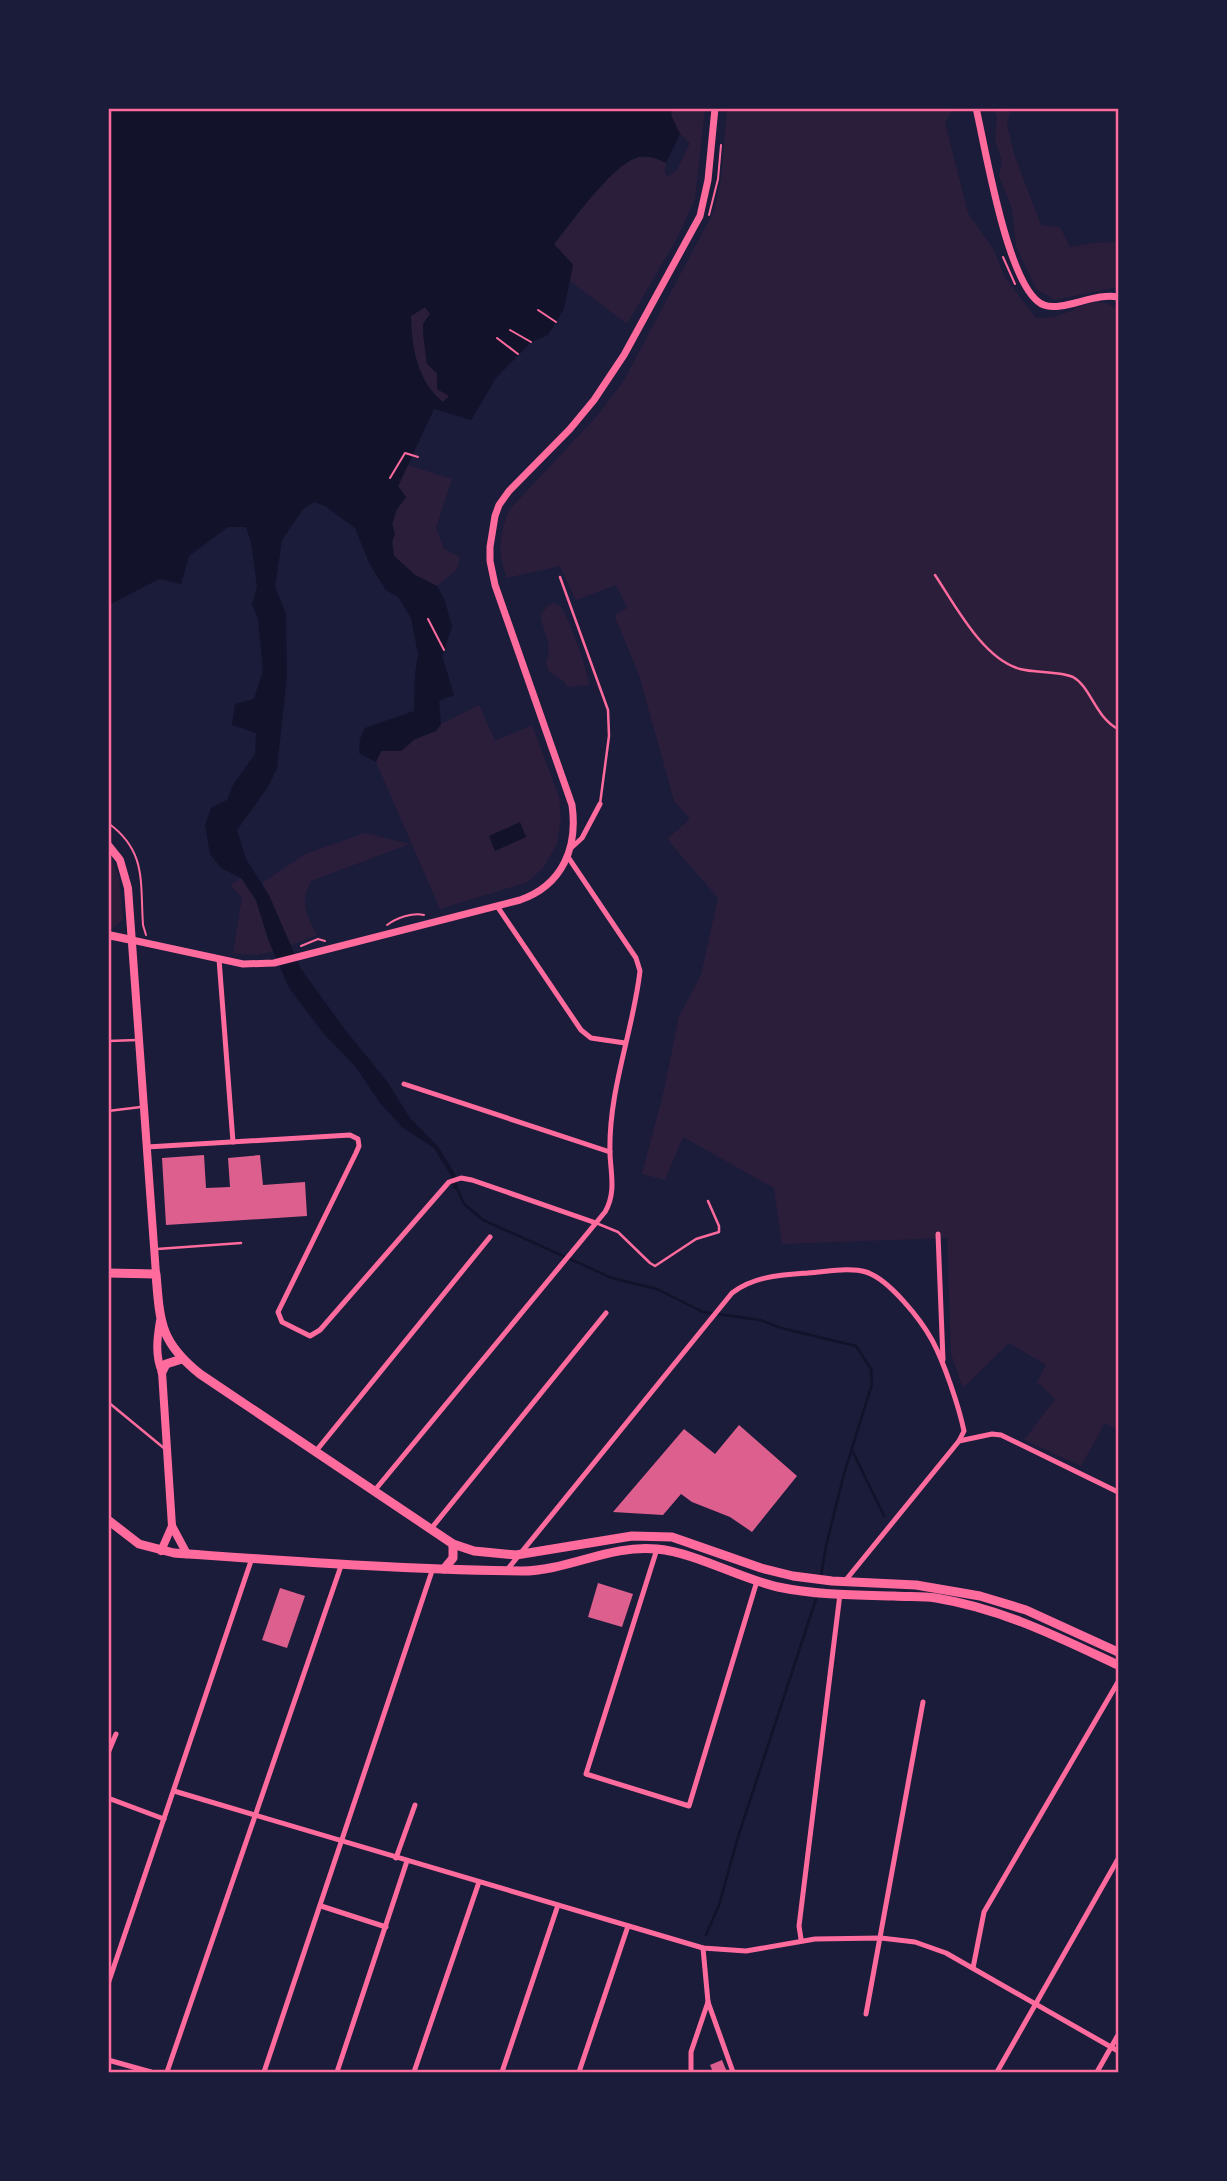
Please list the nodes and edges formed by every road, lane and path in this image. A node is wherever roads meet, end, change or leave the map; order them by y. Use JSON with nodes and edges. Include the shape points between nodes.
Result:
{"nodes":[{"id":1,"x":715,"y":108,"type":"edge"},
{"id":2,"x":976,"y":108,"type":"edge"},
{"id":3,"x":1002,"y":253,"type":"dead end"},
{"id":4,"x":1018,"y":290,"type":"dead end"},
{"id":5,"x":1118,"y":296,"type":"edge"},
{"id":6,"x":538,"y":310,"type":"dead end"},
{"id":7,"x":556,"y":322,"type":"dead end"},
{"id":8,"x":510,"y":330,"type":"dead end"},
{"id":9,"x":496,"y":338,"type":"dead end"},
{"id":10,"x":531,"y":341,"type":"dead end"},
{"id":11,"x":519,"y":354,"type":"dead end"},
{"id":12,"x":418,"y":457,"type":"dead end"},
{"id":13,"x":390,"y":478,"type":"dead end"},
{"id":14,"x":934,"y":575,"type":"dead end"},
{"id":15,"x":560,"y":577,"type":"dead end"},
{"id":16,"x":428,"y":619,"type":"dead end"},
{"id":17,"x":444,"y":650,"type":"dead end"},
{"id":18,"x":1118,"y":729,"type":"edge"},
{"id":19,"x":600,"y":804,"type":"joint"},
{"id":20,"x":108,"y":823,"type":"edge"},
{"id":21,"x":108,"y":845,"type":"edge"},
{"id":22,"x":571,"y":848,"type":"junction"},
{"id":23,"x":568,"y":856,"type":"junction"},
{"id":24,"x":497,"y":906,"type":"junction"},
{"id":25,"x":430,"y":916,"type":"dead end"},
{"id":26,"x":385,"y":928,"type":"dead end"},
{"id":27,"x":108,"y":934,"type":"edge"},
{"id":28,"x":148,"y":936,"type":"dead end"},
{"id":29,"x":132,"y":940,"type":"junction"},
{"id":30,"x":328,"y":942,"type":"dead end"},
{"id":31,"x":300,"y":952,"type":"junction"},
{"id":32,"x":219,"y":959,"type":"junction"},
{"id":33,"x":139,"y":1040,"type":"junction"},
{"id":34,"x":108,"y":1041,"type":"edge"},
{"id":35,"x":625,"y":1043,"type":"junction"},
{"id":36,"x":404,"y":1084,"type":"dead end"},
{"id":37,"x":144,"y":1107,"type":"junction"},
{"id":38,"x":108,"y":1111,"type":"edge"},
{"id":39,"x":233,"y":1142,"type":"junction"},
{"id":40,"x":147,"y":1147,"type":"junction"},
{"id":41,"x":610,"y":1152,"type":"junction"},
{"id":42,"x":708,"y":1200,"type":"dead end"},
{"id":43,"x":596,"y":1223,"type":"junction"},
{"id":44,"x":938,"y":1234,"type":"dead end"},
{"id":45,"x":490,"y":1237,"type":"dead end"},
{"id":46,"x":241,"y":1243,"type":"dead end"},
{"id":47,"x":154,"y":1249,"type":"junction"},
{"id":48,"x":108,"y":1273,"type":"edge"},
{"id":49,"x":156,"y":1274,"type":"junction"},
{"id":50,"x":606,"y":1313,"type":"dead end"},
{"id":51,"x":160,"y":1321,"type":"junction"},
{"id":52,"x":182,"y":1359,"type":"junction"},
{"id":53,"x":943,"y":1367,"type":"junction"},
{"id":54,"x":162,"y":1372,"type":"junction"},
{"id":55,"x":108,"y":1402,"type":"edge"},
{"id":56,"x":959,"y":1441,"type":"junction"},
{"id":57,"x":317,"y":1451,"type":"junction"},
{"id":58,"x":168,"y":1452,"type":"junction"},
{"id":59,"x":375,"y":1490,"type":"junction"},
{"id":60,"x":1118,"y":1491,"type":"edge"},
{"id":61,"x":108,"y":1520,"type":"edge"},
{"id":62,"x":172,"y":1526,"type":"junction"},
{"id":63,"x":430,"y":1531,"type":"junction"},
{"id":64,"x":453,"y":1544,"type":"junction"},
{"id":65,"x":657,"y":1549,"type":"junction"},
{"id":66,"x":161,"y":1551,"type":"junction"},
{"id":67,"x":187,"y":1554,"type":"junction"},
{"id":68,"x":516,"y":1555,"type":"junction"},
{"id":69,"x":253,"y":1558,"type":"junction"},
{"id":70,"x":342,"y":1563,"type":"junction"},
{"id":71,"x":433,"y":1569,"type":"junction"},
{"id":72,"x":444,"y":1569,"type":"junction"},
{"id":73,"x":507,"y":1570,"type":"junction"},
{"id":74,"x":757,"y":1581,"type":"junction"},
{"id":75,"x":845,"y":1581,"type":"junction"},
{"id":76,"x":835,"y":1594,"type":"junction"},
{"id":77,"x":1118,"y":1652,"type":"edge"},
{"id":78,"x":1118,"y":1665,"type":"edge"},
{"id":79,"x":1118,"y":1682,"type":"edge"},
{"id":80,"x":923,"y":1702,"type":"dead end"},
{"id":81,"x":116,"y":1734,"type":"dead end"},
{"id":82,"x":108,"y":1753,"type":"edge"},
{"id":83,"x":174,"y":1791,"type":"junction"},
{"id":84,"x":108,"y":1798,"type":"edge"},
{"id":85,"x":415,"y":1805,"type":"dead end"},
{"id":86,"x":256,"y":1815,"type":"junction"},
{"id":87,"x":164,"y":1819,"type":"junction"},
{"id":88,"x":342,"y":1841,"type":"junction"},
{"id":89,"x":396,"y":1858,"type":"junction"},
{"id":90,"x":1118,"y":1859,"type":"edge"},
{"id":91,"x":407,"y":1861,"type":"junction"},
{"id":92,"x":479,"y":1882,"type":"junction"},
{"id":93,"x":558,"y":1905,"type":"junction"},
{"id":94,"x":321,"y":1906,"type":"junction"},
{"id":95,"x":628,"y":1926,"type":"junction"},
{"id":96,"x":386,"y":1927,"type":"junction"},
{"id":97,"x":881,"y":1938,"type":"junction"},
{"id":98,"x":800,"y":1939,"type":"junction"},
{"id":99,"x":703,"y":1948,"type":"junction"},
{"id":100,"x":973,"y":1968,"type":"junction"},
{"id":101,"x":108,"y":1984,"type":"edge"},
{"id":102,"x":708,"y":2002,"type":"junction"},
{"id":103,"x":1036,"y":2005,"type":"junction"},
{"id":104,"x":866,"y":2014,"type":"dead end"},
{"id":105,"x":1118,"y":2035,"type":"edge"},
{"id":106,"x":1111,"y":2048,"type":"junction"},
{"id":107,"x":1118,"y":2052,"type":"edge"},
{"id":108,"x":108,"y":2060,"type":"edge"},
{"id":109,"x":151,"y":2073,"type":"edge"},
{"id":110,"x":167,"y":2073,"type":"edge"},
{"id":111,"x":264,"y":2073,"type":"edge"},
{"id":112,"x":337,"y":2073,"type":"edge"},
{"id":113,"x":414,"y":2073,"type":"edge"},
{"id":114,"x":502,"y":2073,"type":"edge"},
{"id":115,"x":579,"y":2073,"type":"edge"},
{"id":116,"x":691,"y":2073,"type":"edge"},
{"id":117,"x":733,"y":2073,"type":"edge"},
{"id":118,"x":998,"y":2073,"type":"edge"},
{"id":119,"x":1097,"y":2073,"type":"edge"}],
"edges":[{"from":1,"to":22,"type":"street","via":[[700,216],[613,372],[585,411],[509,491],[499,505],[492,530],[490,561],[495,585],[574,817]]},
{"from":2,"to":5,"type":"street","via":[[1001,223],[1016,268],[1031,294],[1043,305],[1059,306]]},
{"from":3,"to":4,"type":"path"},
{"from":6,"to":7,"type":"path"},
{"from":8,"to":10,"type":"path"},
{"from":9,"to":11,"type":"path"},
{"from":12,"to":13,"type":"path","via":[[405,453]]},
{"from":14,"to":18,"type":"lane","via":[[994,655],[1017,668],[1072,677],[1104,719]]},
{"from":15,"to":19,"type":"lane","via":[[608,710]]},
{"from":16,"to":17,"type":"path"},
{"from":19,"to":22,"type":"street","via":[[582,838]]},
{"from":20,"to":28,"type":"path","via":[[124,834],[136,851]]},
{"from":21,"to":29,"type":"main road","via":[[126,876]]},
{"from":22,"to":23,"type":"street"},
{"from":23,"to":24,"type":"street","via":[[557,875],[539,891]]},
{"from":23,"to":35,"type":"street","via":[[639,964]]},
{"from":24,"to":31,"type":"street"},
{"from":24,"to":35,"type":"street","via":[[581,1030],[591,1038]]},
{"from":25,"to":26,"type":"path","via":[[419,913],[394,920]]},
{"from":27,"to":29,"type":"main road"},
{"from":29,"to":32,"type":"street"},
{"from":29,"to":33,"type":"main road"},
{"from":30,"to":31,"type":"path","via":[[318,939],[303,945]]},
{"from":31,"to":32,"type":"street","via":[[253,964]]},
{"from":32,"to":39,"type":"street"},
{"from":33,"to":34,"type":"lane"},
{"from":33,"to":37,"type":"main road"},
{"from":35,"to":41,"type":"street"},
{"from":36,"to":41,"type":"street"},
{"from":37,"to":38,"type":"lane"},
{"from":37,"to":40,"type":"main road"},
{"from":39,"to":40,"type":"street"},
{"from":39,"to":43,"type":"street","via":[[349,1135],[358,1139],[356,1153],[278,1312],[282,1322],[310,1336],[449,1182],[461,1178]]},
{"from":40,"to":47,"type":"main road"},
{"from":41,"to":43,"type":"street","via":[[612,1195]]},
{"from":42,"to":43,"type":"lane","via":[[719,1232],[696,1239],[655,1266],[618,1232]]},
{"from":43,"to":59,"type":"street"},
{"from":44,"to":53,"type":"street"},
{"from":45,"to":57,"type":"street"},
{"from":46,"to":47,"type":"lane"},
{"from":47,"to":49,"type":"main road"},
{"from":48,"to":49,"type":"main road"},
{"from":49,"to":51,"type":"main road"},
{"from":50,"to":63,"type":"street"},
{"from":51,"to":52,"type":"main road"},
{"from":51,"to":54,"type":"main road","via":[[156,1342]]},
{"from":52,"to":54,"type":"main road","via":[[166,1364]]},
{"from":52,"to":57,"type":"main road"},
{"from":53,"to":56,"type":"street","via":[[963,1427]]},
{"from":53,"to":68,"type":"street","via":[[925,1329],[903,1301],[866,1272],[786,1275],[743,1284]]},
{"from":54,"to":58,"type":"main road"},
{"from":55,"to":58,"type":"lane"},
{"from":56,"to":60,"type":"street","via":[[1001,1435]]},
{"from":56,"to":75,"type":"street"},
{"from":57,"to":59,"type":"main road"},
{"from":58,"to":62,"type":"main road"},
{"from":59,"to":63,"type":"main road"},
{"from":61,"to":66,"type":"main road","via":[[139,1544]]},
{"from":62,"to":66,"type":"main road"},
{"from":62,"to":67,"type":"main road"},
{"from":63,"to":64,"type":"main road"},
{"from":64,"to":68,"type":"main road"},
{"from":64,"to":72,"type":"main road","via":[[453,1558]]},
{"from":65,"to":73,"type":"main road","via":[[542,1569]]},
{"from":65,"to":74,"type":"main road"},
{"from":65,"to":74,"type":"street","via":[[586,1774],[689,1806]]},
{"from":66,"to":67,"type":"main road"},
{"from":67,"to":69,"type":"main road"},
{"from":68,"to":73,"type":"street"},
{"from":68,"to":75,"type":"main road","via":[[657,1535],[761,1568]]},
{"from":69,"to":70,"type":"main road"},
{"from":69,"to":83,"type":"street"},
{"from":70,"to":71,"type":"main road"},
{"from":70,"to":86,"type":"street"},
{"from":71,"to":72,"type":"main road"},
{"from":71,"to":88,"type":"street"},
{"from":72,"to":73,"type":"main road"},
{"from":74,"to":76,"type":"main road"},
{"from":75,"to":77,"type":"main road","via":[[916,1585],[980,1596],[1026,1610]]},
{"from":76,"to":78,"type":"main road","via":[[933,1598],[985,1609]]},
{"from":76,"to":98,"type":"street"},
{"from":79,"to":100,"type":"street","via":[[984,1912]]},
{"from":80,"to":97,"type":"street"},
{"from":81,"to":82,"type":"street"},
{"from":83,"to":86,"type":"street"},
{"from":83,"to":87,"type":"street"},
{"from":84,"to":87,"type":"street"},
{"from":85,"to":89,"type":"street"},
{"from":86,"to":88,"type":"street"},
{"from":86,"to":110,"type":"street"},
{"from":87,"to":101,"type":"street"},
{"from":88,"to":89,"type":"street"},
{"from":88,"to":94,"type":"street"},
{"from":89,"to":91,"type":"street"},
{"from":90,"to":103,"type":"street"},
{"from":91,"to":92,"type":"street"},
{"from":91,"to":96,"type":"street"},
{"from":92,"to":93,"type":"street"},
{"from":92,"to":113,"type":"street"},
{"from":93,"to":95,"type":"street"},
{"from":93,"to":114,"type":"street"},
{"from":94,"to":96,"type":"street"},
{"from":94,"to":111,"type":"street"},
{"from":95,"to":99,"type":"street"},
{"from":95,"to":115,"type":"street"},
{"from":96,"to":112,"type":"street"},
{"from":97,"to":98,"type":"street"},
{"from":97,"to":100,"type":"street","via":[[927,1945]]},
{"from":97,"to":104,"type":"street"},
{"from":98,"to":99,"type":"street","via":[[746,1951]]},
{"from":99,"to":102,"type":"street"},
{"from":100,"to":103,"type":"street"},
{"from":102,"to":116,"type":"street","via":[[691,2052]]},
{"from":102,"to":117,"type":"street"},
{"from":103,"to":106,"type":"street"},
{"from":103,"to":118,"type":"street"},
{"from":105,"to":106,"type":"street"},
{"from":106,"to":107,"type":"street"},
{"from":106,"to":119,"type":"street"},
{"from":108,"to":109,"type":"street"}]}
